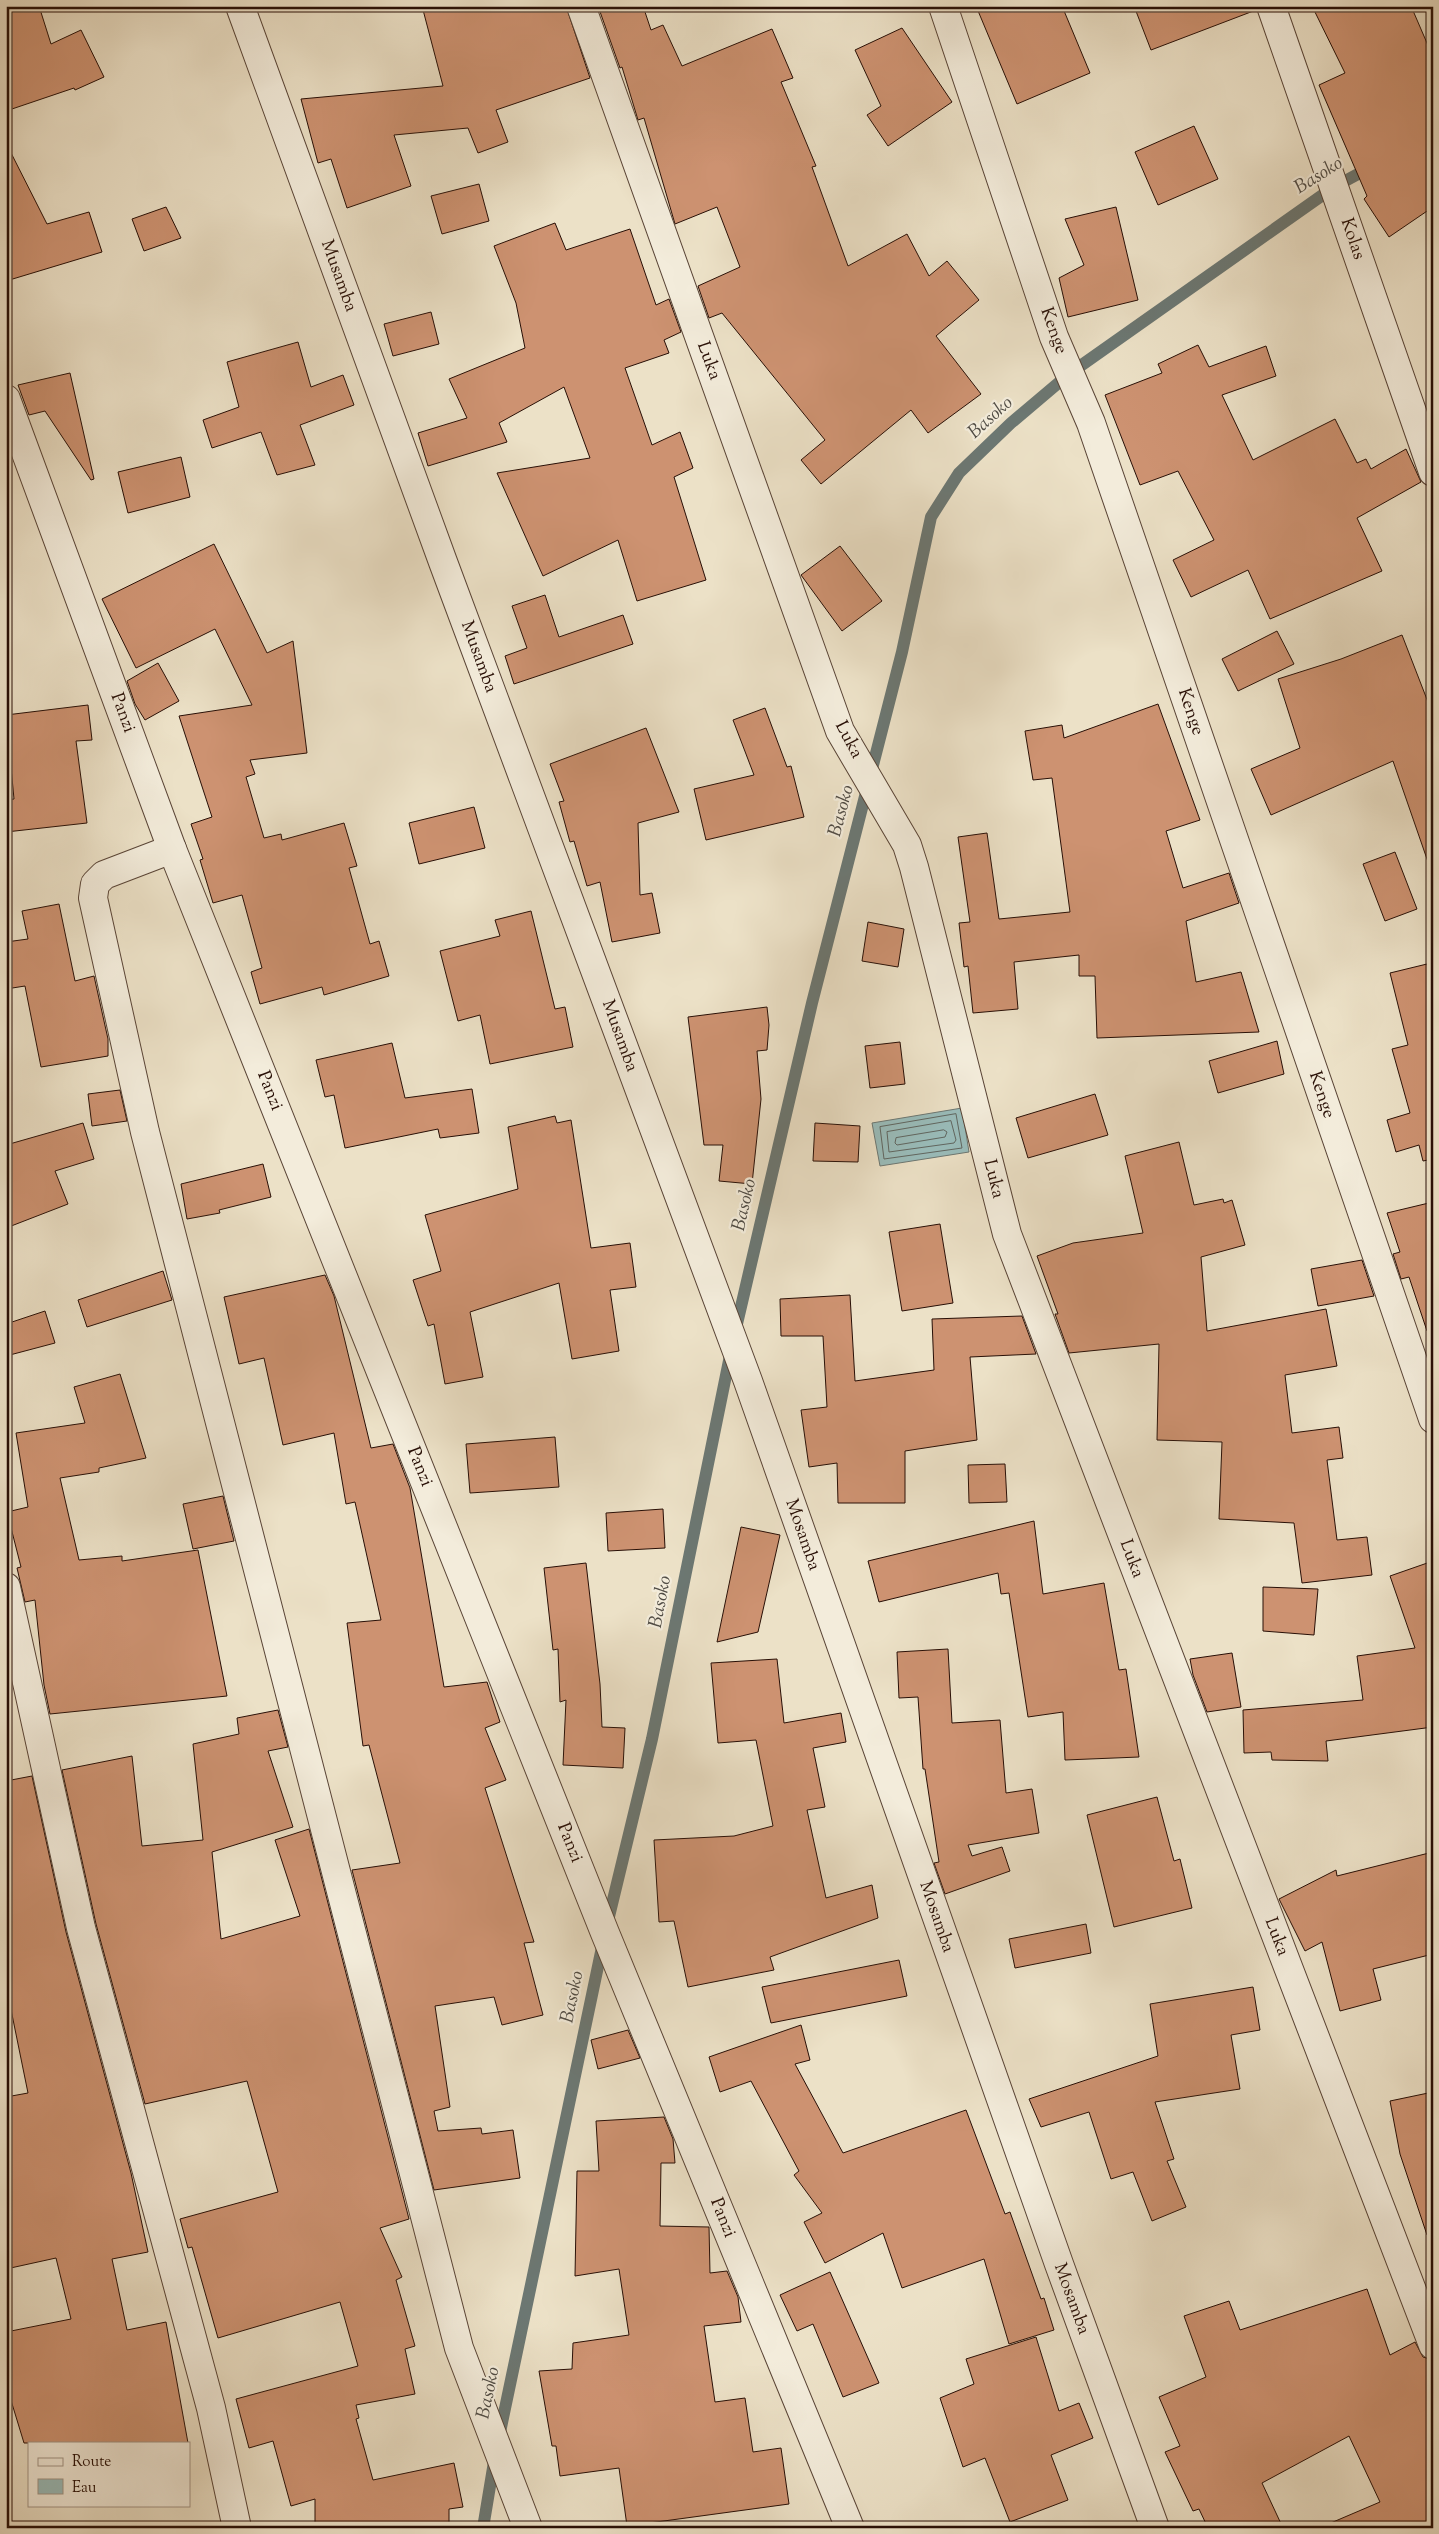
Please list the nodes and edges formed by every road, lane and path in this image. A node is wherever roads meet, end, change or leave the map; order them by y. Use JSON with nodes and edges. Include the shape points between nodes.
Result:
{"nodes":[{"id":1,"x":240,"y":6,"type":"edge"},
{"id":2,"x":581,"y":6,"type":"edge"},
{"id":3,"x":943,"y":6,"type":"edge"},
{"id":4,"x":1270,"y":6,"type":"edge"},
{"id":5,"x":6,"y":399,"type":"edge"},
{"id":6,"x":1433,"y":472,"type":"edge"},
{"id":7,"x":172,"y":849,"type":"junction"},
{"id":8,"x":720,"y":1306,"type":"joint"},
{"id":9,"x":1433,"y":1419,"type":"edge"},
{"id":10,"x":6,"y":1587,"type":"edge"},
{"id":11,"x":1433,"y":2345,"type":"edge"},
{"id":12,"x":237,"y":2528,"type":"edge"},
{"id":13,"x":528,"y":2528,"type":"edge"},
{"id":14,"x":850,"y":2528,"type":"edge"},
{"id":15,"x":1156,"y":2528,"type":"edge"}],
"edges":[{"from":1,"to":8,"type":"street","name":"Musamba","via":[[442,562]]},
{"from":2,"to":11,"type":"street","name":"Luka","via":[[840,730],[907,845],[1007,1234]]},
{"from":3,"to":9,"type":"street","name":"Kenge","via":[[1051,328],[1091,423]]},
{"from":4,"to":6,"type":"street","name":"Kolas"},
{"from":5,"to":7,"type":"street","name":"Panzi"},
{"from":7,"to":13,"type":"street","via":[[104,875],[95,884],[93,898],[147,1141],[459,2348]]},
{"from":7,"to":14,"type":"street","name":"Panzi","via":[[602,1924]]},
{"from":8,"to":15,"type":"street","name":"Mosamba","via":[[1059,2264]]},
{"from":10,"to":12,"type":"street","via":[[81,1928],[210,2408]]}]}
